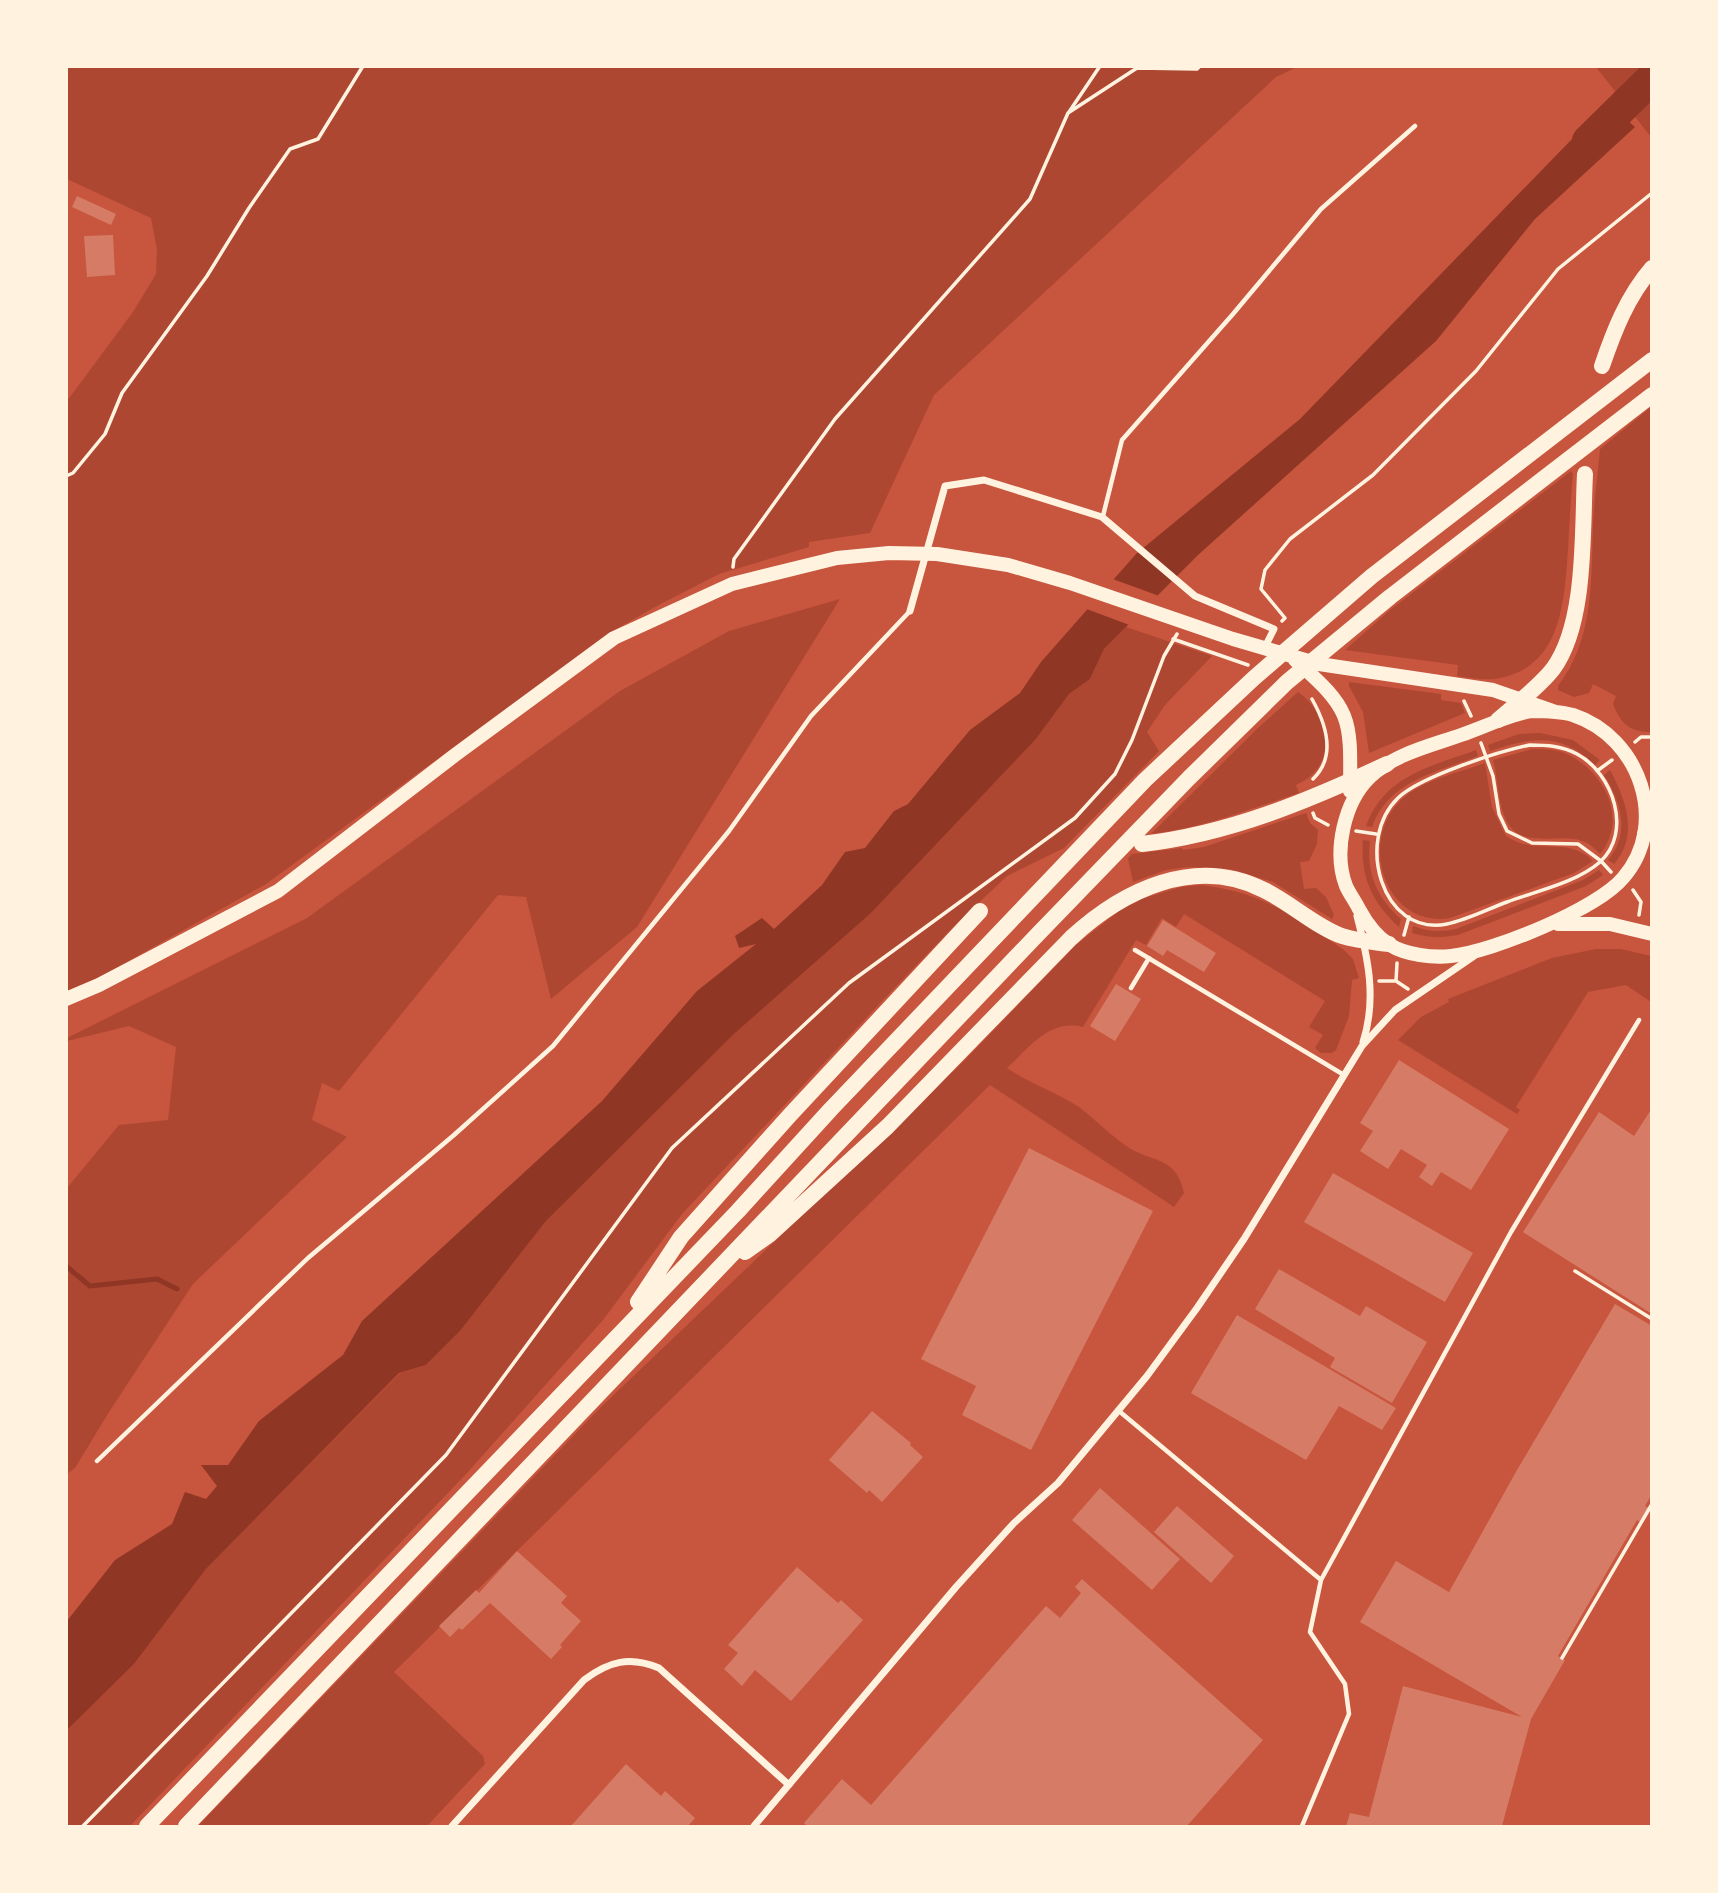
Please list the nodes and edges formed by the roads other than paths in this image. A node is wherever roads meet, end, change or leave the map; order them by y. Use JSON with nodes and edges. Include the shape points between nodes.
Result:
{"nodes":[{"id":1,"x":1415,"y":126,"type":"dead end"},
{"id":2,"x":1651,"y":268,"type":"edge"},
{"id":3,"x":1651,"y":360,"type":"edge"},
{"id":4,"x":1602,"y":366,"type":"dead end"},
{"id":5,"x":1651,"y":394,"type":"edge"},
{"id":6,"x":1584,"y":474,"type":"dead end"},
{"id":7,"x":1102,"y":517,"type":"junction"},
{"id":8,"x":911,"y":611,"type":"joint"},
{"id":9,"x":1265,"y":648,"type":"junction"},
{"id":10,"x":1289,"y":655,"type":"junction"},
{"id":11,"x":1521,"y":700,"type":"junction"},
{"id":12,"x":1556,"y":712,"type":"junction"},
{"id":13,"x":1498,"y":720,"type":"junction"},
{"id":14,"x":1387,"y":764,"type":"junction"},
{"id":15,"x":1637,"y":771,"type":"junction"},
{"id":16,"x":1350,"y":781,"type":"junction"},
{"id":17,"x":1651,"y":792,"type":"edge"},
{"id":18,"x":1349,"y":812,"type":"junction"},
{"id":19,"x":1648,"y":827,"type":"edge"},
{"id":20,"x":1142,"y":845,"type":"dead end"},
{"id":21,"x":1353,"y":896,"type":"junction"},
{"id":22,"x":980,"y":911,"type":"dead end"},
{"id":23,"x":1543,"y":927,"type":"junction"},
{"id":24,"x":1651,"y":934,"type":"edge"},
{"id":25,"x":1363,"y":940,"type":"junction"},
{"id":26,"x":1390,"y":944,"type":"junction"},
{"id":27,"x":1135,"y":950,"type":"dead end"},
{"id":28,"x":1482,"y":950,"type":"junction"},
{"id":29,"x":1149,"y":958,"type":"junction"},
{"id":30,"x":1131,"y":988,"type":"dead end"},
{"id":31,"x":66,"y":999,"type":"edge"},
{"id":32,"x":1639,"y":1020,"type":"dead end"},
{"id":33,"x":1362,"y":1046,"type":"junction"},
{"id":34,"x":1344,"y":1075,"type":"junction"},
{"id":35,"x":715,"y":1275,"type":"junction"},
{"id":36,"x":618,"y":1334,"type":"junction"},
{"id":37,"x":1119,"y":1411,"type":"junction"},
{"id":38,"x":97,"y":1461,"type":"dead end"},
{"id":39,"x":1321,"y":1580,"type":"junction"},
{"id":40,"x":789,"y":1785,"type":"junction"},
{"id":41,"x":147,"y":1826,"type":"edge"},
{"id":42,"x":187,"y":1826,"type":"edge"},
{"id":43,"x":452,"y":1826,"type":"edge"},
{"id":44,"x":754,"y":1826,"type":"edge"},
{"id":45,"x":1302,"y":1826,"type":"edge"}],
"edges":[{"from":1,"to":7,"type":"lane","via":[[1321,209],[1122,440]]},
{"from":2,"to":4,"type":"main road","via":[[1621,316]]},
{"from":3,"to":36,"type":"main road","via":[[1372,576],[1145,780]]},
{"from":5,"to":35,"type":"main road","via":[[1287,682],[1038,933]]},
{"from":6,"to":11,"type":"main road","via":[[1577,602],[1569,637],[1552,670]]},
{"from":7,"to":8,"type":"street","via":[[984,480],[945,486]]},
{"from":7,"to":9,"type":"street","via":[[1195,596],[1274,629]]},
{"from":8,"to":38,"type":"lane","via":[[811,716],[729,831],[553,1046],[308,1258]]},
{"from":9,"to":10,"type":"main road"},
{"from":9,"to":31,"type":"main road","via":[[1008,565],[937,554],[837,558],[732,583],[614,638],[278,891]]},
{"from":10,"to":11,"type":"main road","via":[[1358,671],[1493,691]]},
{"from":10,"to":16,"type":"main road","via":[[1325,686],[1344,713]]},
{"from":11,"to":12,"type":"main road"},
{"from":11,"to":13,"type":"main road"},
{"from":12,"to":13,"type":"main road","via":[[1531,711]]},
{"from":12,"to":15,"type":"main road","via":[[1594,725]]},
{"from":13,"to":14,"type":"main road"},
{"from":14,"to":16,"type":"main road"},
{"from":14,"to":18,"type":"main road","via":[[1360,789]]},
{"from":15,"to":17,"type":"main road"},
{"from":15,"to":19,"type":"main road"},
{"from":16,"to":18,"type":"main road"},
{"from":16,"to":20,"type":"main road","via":[[1230,827]]},
{"from":18,"to":21,"type":"main road","via":[[1341,849],[1346,886]]},
{"from":19,"to":23,"type":"main road","via":[[1638,855],[1621,880],[1588,904]]},
{"from":21,"to":25,"type":"street"},
{"from":21,"to":26,"type":"main road","via":[[1369,924]]},
{"from":22,"to":36,"type":"main road","via":[[681,1237]]},
{"from":23,"to":24,"type":"main road","via":[[1596,923]]},
{"from":23,"to":28,"type":"main road"},
{"from":25,"to":26,"type":"main road"},
{"from":25,"to":33,"type":"street","via":[[1371,1004]]},
{"from":25,"to":35,"type":"main road","via":[[1339,935],[1265,890],[1237,879],[1189,876],[1126,897],[1062,947],[878,1135],[769,1235]]},
{"from":26,"to":28,"type":"main road","via":[[1413,953],[1447,957]]},
{"from":27,"to":29,"type":"lane"},
{"from":28,"to":33,"type":"street","via":[[1405,1002]]},
{"from":29,"to":30,"type":"lane"},
{"from":29,"to":34,"type":"lane"},
{"from":32,"to":39,"type":"lane","via":[[1511,1232]]},
{"from":33,"to":34,"type":"street"},
{"from":34,"to":37,"type":"street","via":[[1234,1254]]},
{"from":35,"to":42,"type":"main road"},
{"from":36,"to":41,"type":"main road"},
{"from":37,"to":39,"type":"lane"},
{"from":37,"to":40,"type":"street","via":[[1058,1483],[956,1587]]},
{"from":39,"to":45,"type":"lane","via":[[1310,1632],[1345,1684],[1349,1714]]},
{"from":40,"to":43,"type":"street","via":[[659,1668],[626,1661],[610,1664],[584,1680]]},
{"from":40,"to":44,"type":"street"}]}
